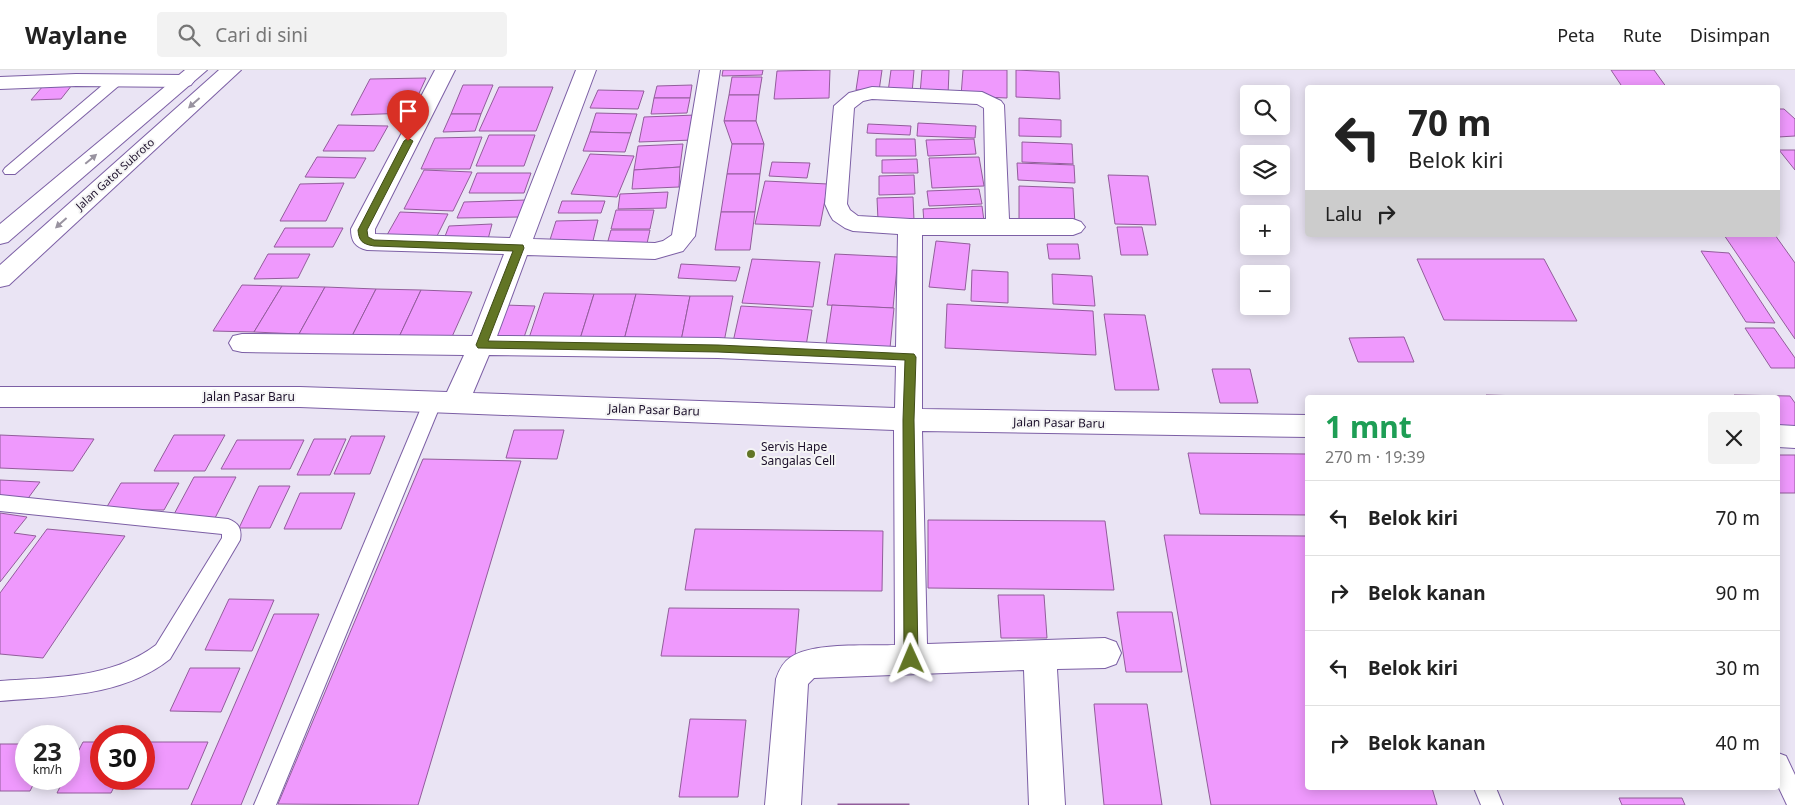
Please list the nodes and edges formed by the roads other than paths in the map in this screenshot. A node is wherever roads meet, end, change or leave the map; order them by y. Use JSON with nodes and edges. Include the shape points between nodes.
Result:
{"nodes":[{"id":1,"x":231,"y":70,"type":"edge"},
{"id":2,"x":445,"y":70,"type":"edge"},
{"id":3,"x":586,"y":70,"type":"edge"},
{"id":4,"x":710,"y":70,"type":"edge"},
{"id":5,"x":190,"y":76,"type":"edge"},
{"id":6,"x":117,"y":80,"type":"junction"},
{"id":7,"x":0,"y":84,"type":"edge"},
{"id":8,"x":10,"y":171,"type":"dead end"},
{"id":9,"x":910,"y":227,"type":"junction"},
{"id":10,"x":998,"y":227,"type":"junction"},
{"id":11,"x":1073,"y":227,"type":"dead end"},
{"id":12,"x":0,"y":236,"type":"edge"},
{"id":13,"x":519,"y":248,"type":"junction"},
{"id":14,"x":4,"y":270,"type":"edge"},
{"id":15,"x":242,"y":342,"type":"dead end"},
{"id":16,"x":481,"y":345,"type":"junction"},
{"id":17,"x":910,"y":357,"type":"junction"},
{"id":18,"x":0,"y":397,"type":"edge"},
{"id":19,"x":444,"y":402,"type":"junction"},
{"id":20,"x":908,"y":420,"type":"junction"},
{"id":21,"x":1305,"y":426,"type":"edge"},
{"id":22,"x":1780,"y":436,"type":"edge"},
{"id":23,"x":1795,"y":437,"type":"edge"},
{"id":24,"x":0,"y":503,"type":"edge"},
{"id":25,"x":1104,"y":653,"type":"dead end"},
{"id":26,"x":1040,"y":656,"type":"junction"},
{"id":27,"x":911,"y":659,"type":"junction"},
{"id":28,"x":0,"y":691,"type":"edge"},
{"id":29,"x":1780,"y":768,"type":"edge"},
{"id":30,"x":1486,"y":790,"type":"edge"},
{"id":31,"x":1795,"y":798,"type":"edge"},
{"id":32,"x":264,"y":805,"type":"edge"},
{"id":33,"x":783,"y":805,"type":"edge"},
{"id":34,"x":1047,"y":805,"type":"edge"},
{"id":35,"x":1492,"y":805,"type":"edge"}],
"edges":[{"from":1,"to":14,"type":"street","name":"Jalan Gatot Subroto","one_way":true},
{"from":2,"to":13,"type":"street","via":[[362,230],[363,238],[374,243]]},
{"from":3,"to":13,"type":"street"},
{"from":4,"to":13,"type":"street","via":[[684,236],[680,241],[668,249],[655,251]]},
{"from":5,"to":6,"type":"street"},
{"from":12,"to":5,"type":"street","name":"Jalan Gatot Subroto","one_way":true},
{"from":6,"to":7,"type":"street"},
{"from":6,"to":8,"type":"lane"},
{"from":9,"to":10,"type":"street"},
{"from":9,"to":10,"type":"street","via":[[853,223],[841,215],[836,204],[844,106],[856,97],[872,93],[982,98],[992,102]]},
{"from":9,"to":17,"type":"street"},
{"from":10,"to":11,"type":"street"},
{"from":13,"to":16,"type":"street"},
{"from":15,"to":16,"type":"street"},
{"from":16,"to":17,"type":"street","via":[[718,348]]},
{"from":16,"to":19,"type":"street"},
{"from":17,"to":20,"type":"street"},
{"from":18,"to":19,"type":"street","name":"Jalan Pasar Baru","via":[[300,397]]},
{"from":19,"to":20,"type":"street","name":"Jalan Pasar Baru"},
{"from":19,"to":32,"type":"lane"},
{"from":20,"to":21,"type":"street","name":"Jalan Pasar Baru"},
{"from":20,"to":27,"type":"street"},
{"from":22,"to":23,"type":"street"},
{"from":24,"to":28,"type":"lane","via":[[228,527],[232,531],[231,540],[154,662],[133,673],[107,680]]},
{"from":25,"to":26,"type":"street"},
{"from":26,"to":27,"type":"street"},
{"from":26,"to":34,"type":"street"},
{"from":27,"to":33,"type":"street","via":[[812,663],[796,673],[792,679]]},
{"from":29,"to":31,"type":"lane"},
{"from":30,"to":35,"type":"lane"}]}
